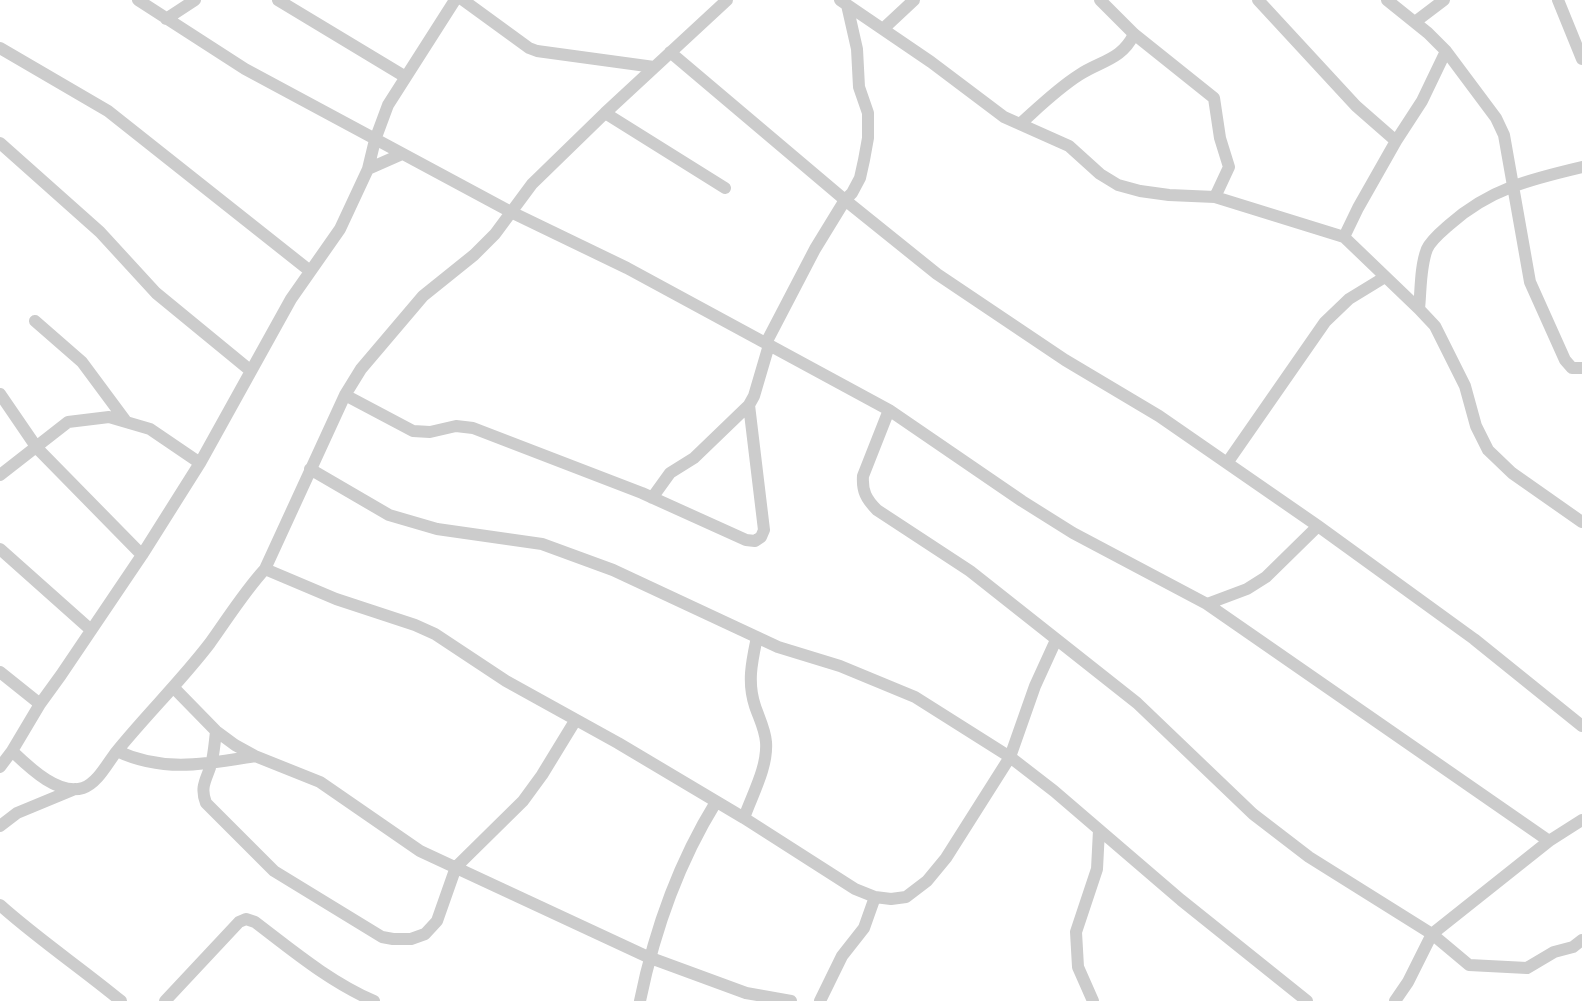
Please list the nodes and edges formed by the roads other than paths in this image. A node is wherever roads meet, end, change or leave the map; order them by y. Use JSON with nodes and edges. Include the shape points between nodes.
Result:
{"nodes":[{"id":1,"x":138,"y":0,"type":"edge"},
{"id":2,"x":195,"y":0,"type":"edge"},
{"id":3,"x":278,"y":0,"type":"edge"},
{"id":4,"x":454,"y":0,"type":"edge"},
{"id":5,"x":463,"y":0,"type":"edge"},
{"id":6,"x":727,"y":0,"type":"edge"},
{"id":7,"x":914,"y":0,"type":"edge"},
{"id":8,"x":1100,"y":0,"type":"edge"},
{"id":9,"x":1258,"y":0,"type":"edge"},
{"id":10,"x":1387,"y":0,"type":"edge"},
{"id":11,"x":1444,"y":0,"type":"edge"},
{"id":12,"x":1558,"y":0,"type":"edge"},
{"id":13,"x":844,"y":2,"type":"edge"},
{"id":14,"x":166,"y":19,"type":"junction"},
{"id":15,"x":1415,"y":22,"type":"junction"},
{"id":16,"x":883,"y":29,"type":"junction"},
{"id":17,"x":1134,"y":34,"type":"junction"},
{"id":18,"x":0,"y":48,"type":"edge"},
{"id":19,"x":1446,"y":51,"type":"junction"},
{"id":20,"x":670,"y":52,"type":"junction"},
{"id":21,"x":1582,"y":59,"type":"edge"},
{"id":22,"x":654,"y":67,"type":"junction"},
{"id":23,"x":404,"y":76,"type":"junction"},
{"id":24,"x":605,"y":113,"type":"junction"},
{"id":25,"x":1020,"y":124,"type":"junction"},
{"id":26,"x":375,"y":140,"type":"junction"},
{"id":27,"x":1396,"y":141,"type":"junction"},
{"id":28,"x":0,"y":143,"type":"edge"},
{"id":29,"x":402,"y":154,"type":"junction"},
{"id":30,"x":1582,"y":167,"type":"edge"},
{"id":31,"x":368,"y":169,"type":"junction"},
{"id":32,"x":1513,"y":185,"type":"junction"},
{"id":33,"x":725,"y":188,"type":"dead end"},
{"id":34,"x":1215,"y":197,"type":"junction"},
{"id":35,"x":844,"y":200,"type":"junction"},
{"id":36,"x":511,"y":212,"type":"junction"},
{"id":37,"x":1344,"y":237,"type":"junction"},
{"id":38,"x":310,"y":271,"type":"junction"},
{"id":39,"x":1385,"y":277,"type":"junction"},
{"id":40,"x":1419,"y":309,"type":"junction"},
{"id":41,"x":35,"y":321,"type":"dead end"},
{"id":42,"x":768,"y":344,"type":"junction"},
{"id":43,"x":1582,"y":368,"type":"edge"},
{"id":44,"x":251,"y":371,"type":"junction"},
{"id":45,"x":0,"y":394,"type":"edge"},
{"id":46,"x":345,"y":395,"type":"junction"},
{"id":47,"x":749,"y":405,"type":"junction"},
{"id":48,"x":889,"y":410,"type":"junction"},
{"id":49,"x":125,"y":420,"type":"junction"},
{"id":50,"x":37,"y":448,"type":"junction"},
{"id":51,"x":200,"y":463,"type":"junction"},
{"id":52,"x":1227,"y":463,"type":"junction"},
{"id":53,"x":310,"y":469,"type":"junction"},
{"id":54,"x":0,"y":476,"type":"edge"},
{"id":55,"x":652,"y":498,"type":"junction"},
{"id":56,"x":1582,"y":522,"type":"edge"},
{"id":57,"x":1318,"y":526,"type":"junction"},
{"id":58,"x":0,"y":549,"type":"edge"},
{"id":59,"x":142,"y":555,"type":"junction"},
{"id":60,"x":265,"y":569,"type":"junction"},
{"id":61,"x":1207,"y":604,"type":"junction"},
{"id":62,"x":91,"y":630,"type":"junction"},
{"id":63,"x":757,"y":637,"type":"junction"},
{"id":64,"x":1056,"y":640,"type":"junction"},
{"id":65,"x":0,"y":672,"type":"edge"},
{"id":66,"x":173,"y":687,"type":"junction"},
{"id":67,"x":40,"y":704,"type":"junction"},
{"id":68,"x":575,"y":721,"type":"junction"},
{"id":69,"x":1582,"y":726,"type":"edge"},
{"id":70,"x":216,"y":731,"type":"junction"},
{"id":71,"x":12,"y":751,"type":"junction"},
{"id":72,"x":117,"y":751,"type":"junction"},
{"id":73,"x":255,"y":756,"type":"junction"},
{"id":74,"x":1010,"y":757,"type":"junction"},
{"id":75,"x":211,"y":763,"type":"junction"},
{"id":76,"x":0,"y":766,"type":"edge"},
{"id":77,"x":75,"y":789,"type":"junction"},
{"id":78,"x":716,"y":802,"type":"junction"},
{"id":79,"x":744,"y":818,"type":"junction"},
{"id":80,"x":1582,"y":820,"type":"edge"},
{"id":81,"x":0,"y":826,"type":"edge"},
{"id":82,"x":1099,"y":830,"type":"junction"},
{"id":83,"x":1549,"y":841,"type":"junction"},
{"id":84,"x":456,"y":867,"type":"junction"},
{"id":85,"x":875,"y":897,"type":"junction"},
{"id":86,"x":0,"y":904,"type":"edge"},
{"id":87,"x":1431,"y":934,"type":"junction"},
{"id":88,"x":1582,"y":940,"type":"edge"},
{"id":89,"x":648,"y":957,"type":"junction"},
{"id":90,"x":121,"y":1001,"type":"edge"},
{"id":91,"x":165,"y":1001,"type":"edge"},
{"id":92,"x":374,"y":1001,"type":"edge"},
{"id":93,"x":640,"y":1001,"type":"edge"},
{"id":94,"x":791,"y":1001,"type":"edge"},
{"id":95,"x":820,"y":1001,"type":"edge"},
{"id":96,"x":1093,"y":1001,"type":"edge"},
{"id":97,"x":1307,"y":1001,"type":"edge"},
{"id":98,"x":1395,"y":1001,"type":"edge"}],
"edges":[{"from":1,"to":14,"type":"street"},
{"from":2,"to":14,"type":"street"},
{"from":3,"to":23,"type":"street"},
{"from":4,"to":23,"type":"street"},
{"from":5,"to":22,"type":"street","via":[[537,51]]},
{"from":6,"to":20,"type":"street"},
{"from":7,"to":16,"type":"street"},
{"from":8,"to":17,"type":"street"},
{"from":9,"to":27,"type":"street","via":[[1356,106]]},
{"from":10,"to":15,"type":"street"},
{"from":11,"to":15,"type":"street"},
{"from":12,"to":21,"type":"street"},
{"from":13,"to":16,"type":"street"},
{"from":13,"to":35,"type":"street","via":[[868,113],[868,138],[860,178]]},
{"from":14,"to":26,"type":"street","via":[[244,69]]},
{"from":15,"to":19,"type":"street"},
{"from":16,"to":25,"type":"street","via":[[1004,117]]},
{"from":17,"to":25,"type":"street","via":[[1121,53],[1080,74]]},
{"from":17,"to":34,"type":"street","via":[[1214,98],[1229,166]]},
{"from":18,"to":38,"type":"street","via":[[108,111]]},
{"from":19,"to":27,"type":"street","via":[[1422,101]]},
{"from":19,"to":32,"type":"street","via":[[1496,118],[1504,135]]},
{"from":20,"to":22,"type":"street"},
{"from":20,"to":35,"type":"street"},
{"from":22,"to":24,"type":"street"},
{"from":23,"to":26,"type":"street"},
{"from":24,"to":33,"type":"street"},
{"from":24,"to":36,"type":"street","via":[[532,184]]},
{"from":25,"to":34,"type":"street","via":[[1068,146],[1118,184],[1169,195]]},
{"from":26,"to":29,"type":"street"},
{"from":26,"to":31,"type":"street"},
{"from":27,"to":37,"type":"street"},
{"from":28,"to":44,"type":"street","via":[[100,232],[156,293]]},
{"from":29,"to":31,"type":"street"},
{"from":29,"to":36,"type":"street"},
{"from":30,"to":32,"type":"street"},
{"from":31,"to":38,"type":"street","via":[[340,229]]},
{"from":32,"to":40,"type":"street","via":[[1486,198],[1436,236],[1427,248]]},
{"from":32,"to":43,"type":"street","via":[[1530,282],[1538,304],[1565,360],[1572,369]]},
{"from":34,"to":37,"type":"street"},
{"from":35,"to":42,"type":"street"},
{"from":35,"to":52,"type":"street","via":[[938,274]]},
{"from":36,"to":42,"type":"street","via":[[627,268]]},
{"from":36,"to":46,"type":"street","via":[[474,255],[423,296],[361,369]]},
{"from":37,"to":39,"type":"street"},
{"from":38,"to":44,"type":"street"},
{"from":39,"to":40,"type":"street"},
{"from":39,"to":52,"type":"street","via":[[1349,299],[1325,322]]},
{"from":40,"to":56,"type":"street","via":[[1446,347],[1488,450],[1512,473]]},
{"from":41,"to":49,"type":"street","via":[[82,362]]},
{"from":42,"to":47,"type":"street"},
{"from":42,"to":48,"type":"street"},
{"from":44,"to":51,"type":"street"},
{"from":45,"to":50,"type":"street"},
{"from":46,"to":53,"type":"street"},
{"from":46,"to":55,"type":"street","via":[[413,430],[473,428]]},
{"from":47,"to":55,"type":"street","via":[[694,458],[670,473]]},
{"from":47,"to":55,"type":"street","via":[[764,530],[761,537],[746,540]]},
{"from":48,"to":61,"type":"street","via":[[1053,520]]},
{"from":48,"to":64,"type":"street","via":[[863,476],[867,500],[970,571]]},
{"from":49,"to":50,"type":"street","via":[[109,417],[68,422]]},
{"from":49,"to":51,"type":"street","via":[[150,429]]},
{"from":50,"to":54,"type":"street"},
{"from":50,"to":59,"type":"street"},
{"from":51,"to":59,"type":"street"},
{"from":52,"to":57,"type":"street"},
{"from":53,"to":60,"type":"street"},
{"from":53,"to":63,"type":"street","via":[[389,515],[437,529],[542,544],[614,570]]},
{"from":57,"to":61,"type":"street","via":[[1266,577],[1247,589]]},
{"from":57,"to":69,"type":"street","via":[[1474,639]]},
{"from":58,"to":62,"type":"street"},
{"from":59,"to":62,"type":"street"},
{"from":60,"to":66,"type":"street"},
{"from":60,"to":68,"type":"street","via":[[435,634]]},
{"from":61,"to":83,"type":"street"},
{"from":62,"to":67,"type":"street"},
{"from":63,"to":74,"type":"street","via":[[915,697]]},
{"from":63,"to":79,"type":"street","via":[[751,690],[767,744]]},
{"from":64,"to":74,"type":"street"},
{"from":64,"to":87,"type":"street","via":[[1137,703],[1253,814],[1309,857]]},
{"from":65,"to":67,"type":"street"},
{"from":66,"to":70,"type":"street"},
{"from":66,"to":72,"type":"street"},
{"from":67,"to":71,"type":"street"},
{"from":68,"to":78,"type":"street"},
{"from":68,"to":84,"type":"street","via":[[522,801]]},
{"from":70,"to":73,"type":"street"},
{"from":70,"to":75,"type":"street"},
{"from":71,"to":76,"type":"street"},
{"from":71,"to":77,"type":"street","via":[[54,784]]},
{"from":72,"to":75,"type":"street","via":[[166,765]]},
{"from":72,"to":77,"type":"street","via":[[93,781],[85,788]]},
{"from":73,"to":75,"type":"street"},
{"from":73,"to":84,"type":"street","via":[[320,782],[410,845]]},
{"from":74,"to":82,"type":"street"},
{"from":74,"to":85,"type":"street","via":[[927,881],[906,897]]},
{"from":75,"to":84,"type":"street","via":[[202,794],[206,803],[274,871],[382,937],[411,939],[425,934],[437,921]]},
{"from":77,"to":81,"type":"street","via":[[17,813]]},
{"from":78,"to":79,"type":"street"},
{"from":78,"to":89,"type":"street","via":[[693,840]]},
{"from":79,"to":85,"type":"street","via":[[855,889]]},
{"from":80,"to":83,"type":"street"},
{"from":82,"to":96,"type":"street","via":[[1097,869],[1076,932],[1078,967]]},
{"from":82,"to":97,"type":"street"},
{"from":83,"to":87,"type":"street"},
{"from":84,"to":89,"type":"street"},
{"from":85,"to":95,"type":"street","via":[[864,928],[842,956]]},
{"from":86,"to":90,"type":"street"},
{"from":87,"to":88,"type":"street","via":[[1469,964],[1522,969]]},
{"from":87,"to":98,"type":"street"},
{"from":89,"to":93,"type":"street"},
{"from":89,"to":94,"type":"street","via":[[746,993]]},
{"from":91,"to":92,"type":"street","via":[[239,921],[246,919],[255,921],[308,963]]}]}
